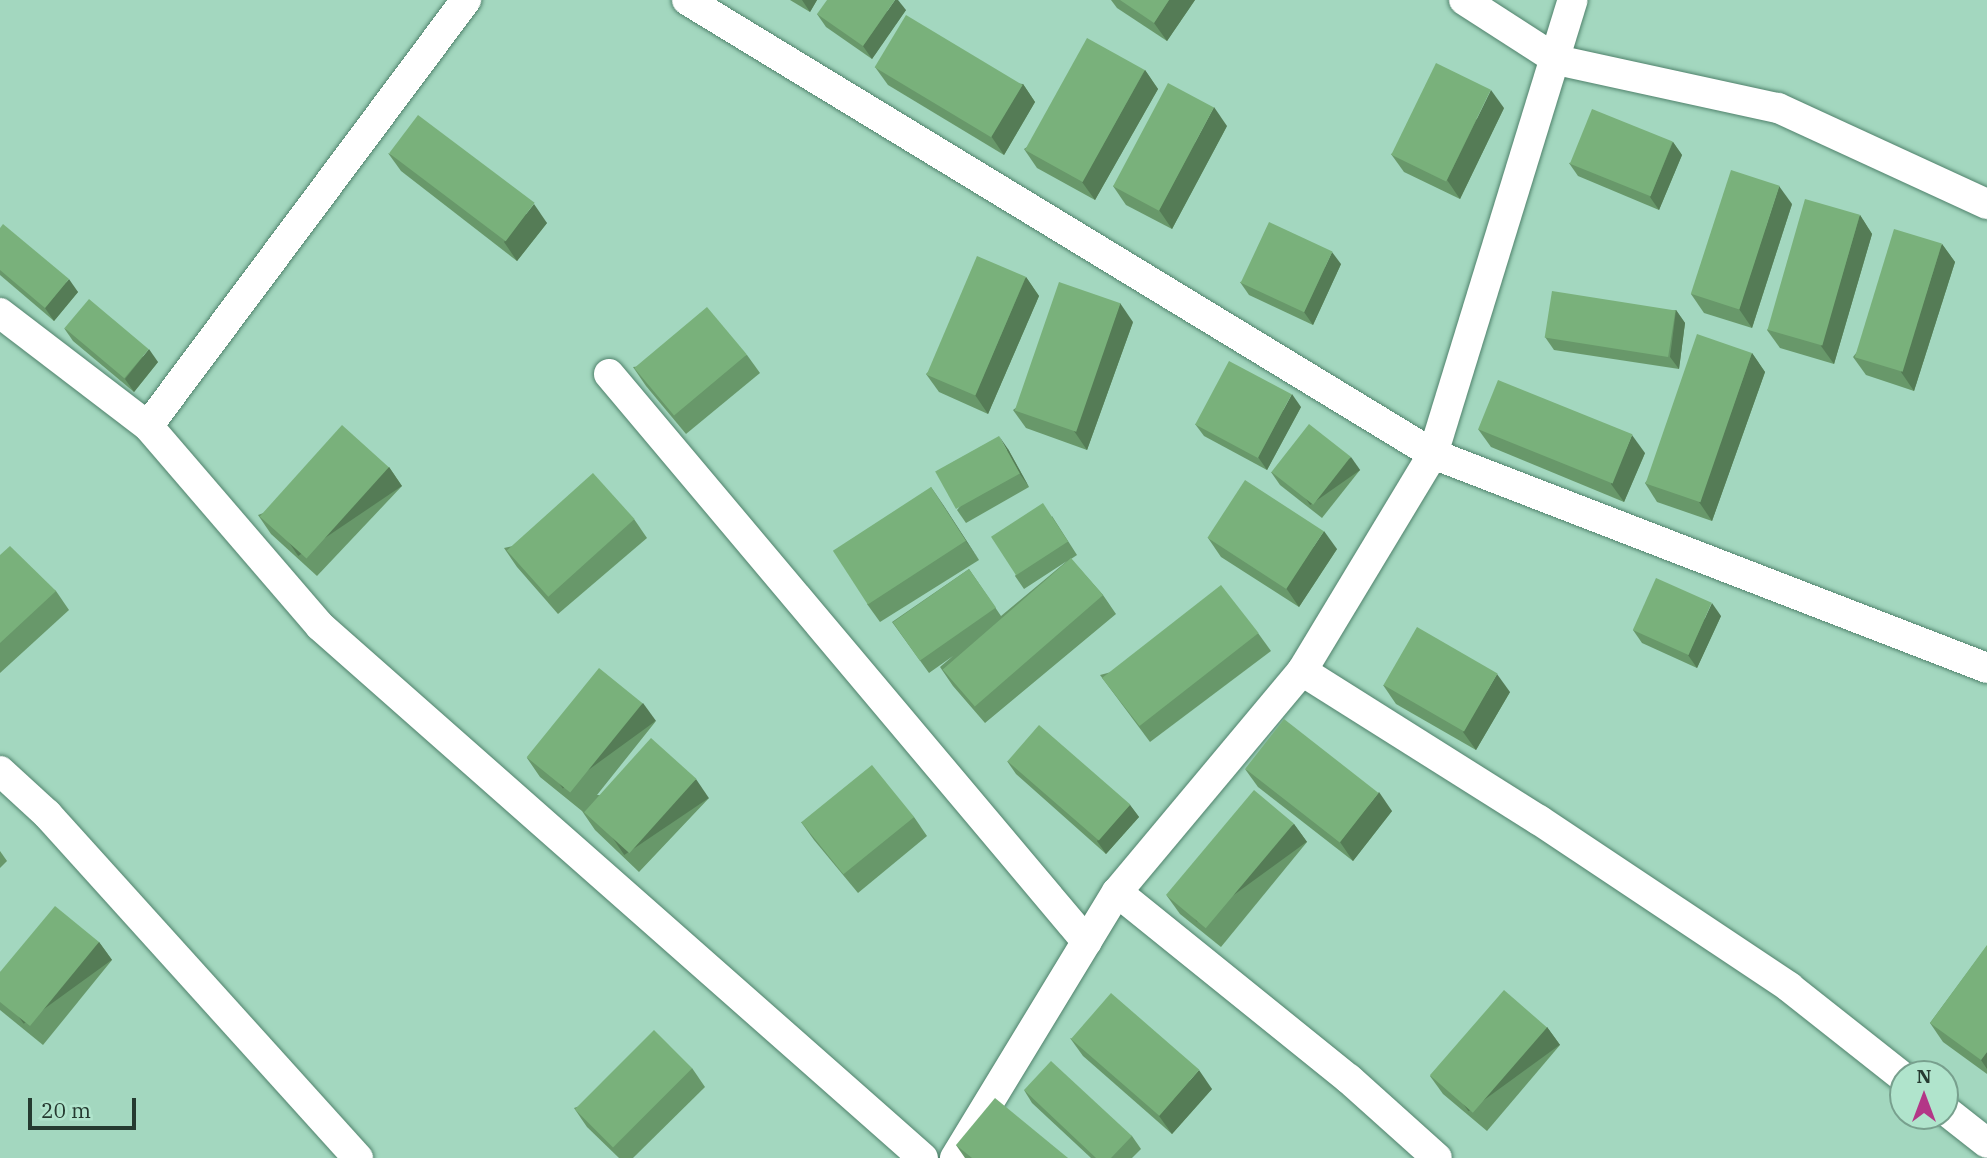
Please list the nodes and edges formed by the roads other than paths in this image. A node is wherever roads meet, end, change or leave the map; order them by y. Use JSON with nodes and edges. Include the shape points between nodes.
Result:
{"nodes":[{"id":1,"x":466,"y":0,"type":"edge"},
{"id":2,"x":687,"y":0,"type":"edge"},
{"id":3,"x":1464,"y":0,"type":"edge"},
{"id":4,"x":1573,"y":0,"type":"edge"},
{"id":5,"x":1557,"y":60,"type":"junction"},
{"id":6,"x":1987,"y":204,"type":"edge"},
{"id":7,"x":0,"y":313,"type":"edge"},
{"id":8,"x":609,"y":374,"type":"dead end"},
{"id":9,"x":148,"y":426,"type":"junction"},
{"id":10,"x":1433,"y":454,"type":"junction"},
{"id":11,"x":1987,"y":668,"type":"edge"},
{"id":12,"x":1302,"y":671,"type":"junction"},
{"id":13,"x":0,"y":771,"type":"edge"},
{"id":14,"x":1117,"y":892,"type":"junction"},
{"id":15,"x":1087,"y":942,"type":"junction"},
{"id":16,"x":1889,"y":1066,"type":"edge"},
{"id":17,"x":1959,"y":1121,"type":"edge"},
{"id":18,"x":1987,"y":1143,"type":"edge"},
{"id":19,"x":358,"y":1158,"type":"edge"},
{"id":20,"x":923,"y":1158,"type":"edge"},
{"id":21,"x":955,"y":1158,"type":"edge"},
{"id":22,"x":1437,"y":1158,"type":"edge"}],
"edges":[{"from":1,"to":9,"type":"street"},
{"from":2,"to":10,"type":"street"},
{"from":3,"to":5,"type":"street"},
{"from":4,"to":5,"type":"street"},
{"from":5,"to":6,"type":"street","via":[[1778,108]]},
{"from":5,"to":10,"type":"street"},
{"from":7,"to":9,"type":"street"},
{"from":8,"to":15,"type":"street"},
{"from":9,"to":20,"type":"street","via":[[320,626]]},
{"from":10,"to":11,"type":"street"},
{"from":10,"to":12,"type":"street"},
{"from":12,"to":14,"type":"street"},
{"from":12,"to":16,"type":"street","via":[[1539,820],[1777,979]]},
{"from":13,"to":19,"type":"street","via":[[47,814]]},
{"from":14,"to":15,"type":"street"},
{"from":14,"to":22,"type":"street","via":[[1349,1079]]},
{"from":15,"to":21,"type":"street"},
{"from":17,"to":18,"type":"street"}]}
